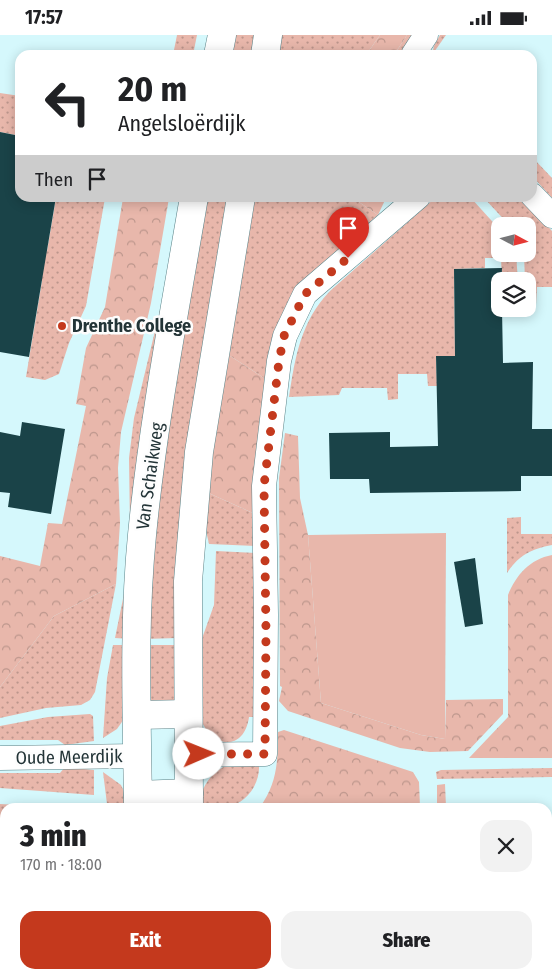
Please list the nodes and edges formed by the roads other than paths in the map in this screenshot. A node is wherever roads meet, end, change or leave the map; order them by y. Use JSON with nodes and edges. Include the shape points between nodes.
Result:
{"nodes":[{"id":1,"x":222,"y":35,"type":"edge"},
{"id":2,"x":268,"y":35,"type":"edge"},
{"id":3,"x":426,"y":35,"type":"edge"},
{"id":4,"x":219,"y":50,"type":"edge"},
{"id":5,"x":266,"y":50,"type":"edge"},
{"id":6,"x":416,"y":50,"type":"edge"},
{"id":7,"x":537,"y":200,"type":"edge"},
{"id":8,"x":193,"y":202,"type":"edge"},
{"id":9,"x":240,"y":202,"type":"edge"},
{"id":10,"x":412,"y":202,"type":"edge"},
{"id":11,"x":552,"y":216,"type":"edge"},
{"id":12,"x":188,"y":714,"type":"junction"},
{"id":13,"x":137,"y":715,"type":"junction"},
{"id":14,"x":188,"y":755,"type":"junction"},
{"id":15,"x":137,"y":756,"type":"junction"},
{"id":16,"x":0,"y":758,"type":"edge"},
{"id":17,"x":138,"y":801,"type":"edge"},
{"id":18,"x":189,"y":801,"type":"edge"}],
"edges":[{"from":1,"to":4,"type":"street"},
{"from":2,"to":5,"type":"street"},
{"from":3,"to":6,"type":"street"},
{"from":7,"to":11,"type":"street"},
{"from":8,"to":13,"type":"street","name":"Van Schaikweg","via":[[142,536]]},
{"from":9,"to":12,"type":"street","via":[[199,452],[188,581]]},
{"from":10,"to":14,"type":"street","via":[[305,294],[284,336],[264,486],[265,754]]},
{"from":12,"to":13,"type":"street"},
{"from":12,"to":14,"type":"street"},
{"from":13,"to":15,"type":"street","name":"Van Schaikweg"},
{"from":14,"to":18,"type":"street"},
{"from":15,"to":16,"type":"street","name":"Oude Meerdijk"},
{"from":15,"to":17,"type":"street","name":"Van Schaikweg"},
{"from":17,"to":18,"type":"street"}]}
